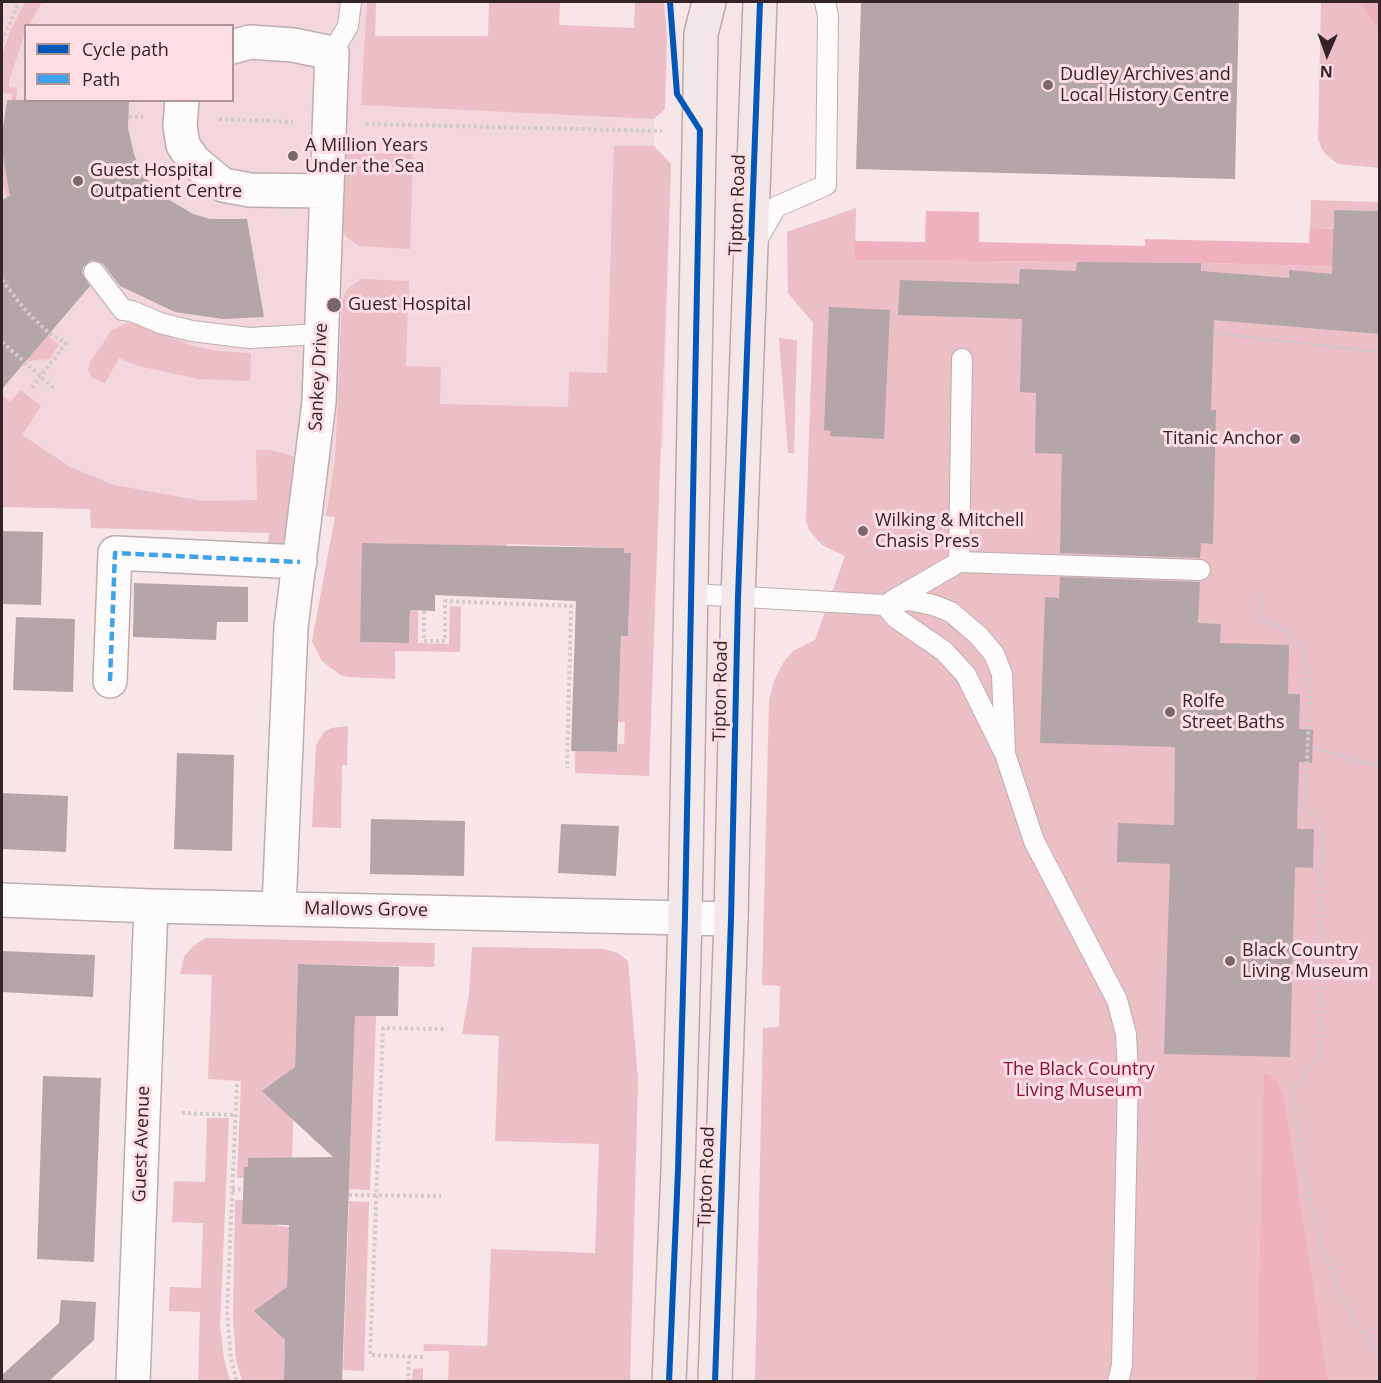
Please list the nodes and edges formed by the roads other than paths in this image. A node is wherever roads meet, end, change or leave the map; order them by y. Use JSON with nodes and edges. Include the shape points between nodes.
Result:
{"nodes":[{"id":1,"x":351,"y":2,"type":"edge"},
{"id":2,"x":700,"y":2,"type":"edge"},
{"id":3,"x":709,"y":2,"type":"edge"},
{"id":4,"x":760,"y":2,"type":"edge"},
{"id":5,"x":825,"y":2,"type":"edge"},
{"id":6,"x":234,"y":46,"type":"edge"},
{"id":7,"x":701,"y":48,"type":"junction"},
{"id":8,"x":332,"y":53,"type":"junction"},
{"id":9,"x":181,"y":109,"type":"edge"},
{"id":10,"x":327,"y":190,"type":"junction"},
{"id":11,"x":751,"y":250,"type":"junction"},
{"id":12,"x":94,"y":272,"type":"dead end"},
{"id":13,"x":321,"y":334,"type":"junction"},
{"id":14,"x":962,"y":359,"type":"dead end"},
{"id":15,"x":300,"y":562,"type":"junction"},
{"id":16,"x":959,"y":562,"type":"junction"},
{"id":17,"x":1200,"y":570,"type":"dead end"},
{"id":18,"x":692,"y":594,"type":"junction"},
{"id":19,"x":738,"y":597,"type":"junction"},
{"id":20,"x":885,"y":604,"type":"junction"},
{"id":21,"x":110,"y":681,"type":"dead end"},
{"id":22,"x":1005,"y":754,"type":"junction"},
{"id":23,"x":2,"y":900,"type":"edge"},
{"id":24,"x":151,"y":906,"type":"junction"},
{"id":25,"x":279,"y":908,"type":"junction"},
{"id":26,"x":685,"y":917,"type":"junction"},
{"id":27,"x":731,"y":919,"type":"junction"},
{"id":28,"x":133,"y":1382,"type":"edge"},
{"id":29,"x":669,"y":1382,"type":"edge"},
{"id":30,"x":715,"y":1382,"type":"edge"},
{"id":31,"x":1118,"y":1382,"type":"edge"}],
"edges":[{"from":1,"to":8,"type":"lane","via":[[348,26]]},
{"from":2,"to":7,"type":"main road","name":"Tipton Road"},
{"from":3,"to":7,"type":"main road"},
{"from":4,"to":11,"type":"main road","name":"Tipton Road"},
{"from":5,"to":11,"type":"lane","via":[[826,185],[776,207]]},
{"from":6,"to":8,"type":"street","via":[[250,42]]},
{"from":7,"to":18,"type":"main road","name":"Tipton Road"},
{"from":8,"to":10,"type":"street"},
{"from":9,"to":10,"type":"street","via":[[183,146],[194,161],[223,185],[250,190]]},
{"from":10,"to":13,"type":"street","name":"Sankey Drive"},
{"from":11,"to":19,"type":"main road","name":"Tipton Road"},
{"from":12,"to":13,"type":"lane","via":[[123,310],[192,331],[249,338]]},
{"from":13,"to":15,"type":"street","name":"Sankey Drive","via":[[315,442]]},
{"from":14,"to":16,"type":"lane"},
{"from":15,"to":21,"type":"street","via":[[115,553]]},
{"from":15,"to":25,"type":"street","name":"Sankey Drive","via":[[291,639]]},
{"from":16,"to":17,"type":"lane"},
{"from":16,"to":20,"type":"lane"},
{"from":18,"to":19,"type":"lane"},
{"from":18,"to":26,"type":"main road","name":"Tipton Road"},
{"from":19,"to":20,"type":"lane"},
{"from":19,"to":27,"type":"main road","name":"Tipton Road"},
{"from":20,"to":22,"type":"lane","via":[[897,618],[944,651],[966,675]]},
{"from":20,"to":22,"type":"lane","via":[[909,600],[951,612],[994,654],[1002,674]]},
{"from":22,"to":31,"type":"lane","via":[[1034,842],[1110,982],[1126,1034],[1122,1365]]},
{"from":23,"to":24,"type":"street","name":"Mallows Grove"},
{"from":24,"to":25,"type":"street","name":"Mallows Grove"},
{"from":24,"to":28,"type":"street","name":"Guest Avenue"},
{"from":25,"to":26,"type":"street","name":"Mallows Grove"},
{"from":26,"to":27,"type":"street","name":"Mallows Grove"},
{"from":26,"to":29,"type":"main road","name":"Tipton Road"},
{"from":27,"to":30,"type":"main road","name":"Tipton Road"}]}
